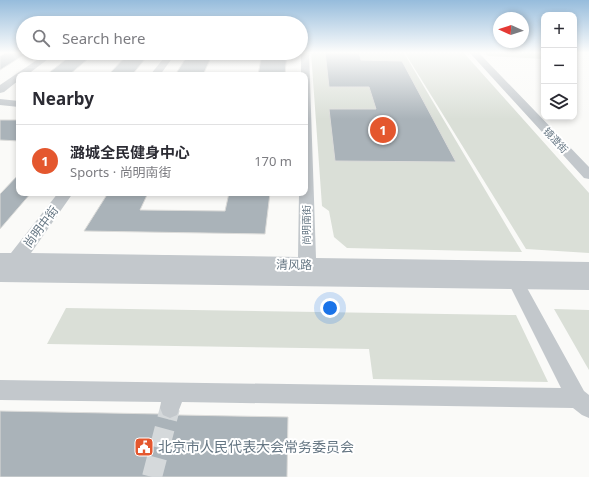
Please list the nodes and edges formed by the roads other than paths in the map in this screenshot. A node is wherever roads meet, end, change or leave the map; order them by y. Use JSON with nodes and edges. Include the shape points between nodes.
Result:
{"nodes":[{"id":1,"x":494,"y":74,"type":"edge"},
{"id":2,"x":16,"y":79,"type":"edge"},
{"id":3,"x":0,"y":90,"type":"edge"},
{"id":4,"x":0,"y":102,"type":"edge"},
{"id":5,"x":16,"y":104,"type":"edge"},
{"id":6,"x":589,"y":175,"type":"edge"},
{"id":7,"x":64,"y":196,"type":"edge"},
{"id":8,"x":306,"y":196,"type":"edge"},
{"id":9,"x":589,"y":269,"type":"edge"},
{"id":10,"x":4,"y":270,"type":"edge"},
{"id":11,"x":307,"y":272,"type":"junction"},
{"id":12,"x":513,"y":275,"type":"junction"},
{"id":13,"x":589,"y":282,"type":"edge"},
{"id":14,"x":0,"y":390,"type":"edge"},
{"id":15,"x":583,"y":403,"type":"edge"}],
"edges":[{"from":1,"to":6,"type":"street","name":"镜澄街"},
{"from":2,"to":3,"type":"street"},
{"from":4,"to":5,"type":"street"},
{"from":7,"to":10,"type":"street","name":"尚明中街"},
{"from":8,"to":11,"type":"street","name":"尚明南街"},
{"from":9,"to":12,"type":"street","name":"清风路"},
{"from":10,"to":11,"type":"street","name":"清风路"},
{"from":11,"to":12,"type":"street","name":"清风路"},
{"from":12,"to":13,"type":"street","name":"清风路"},
{"from":12,"to":15,"type":"street"},
{"from":14,"to":15,"type":"street","via":[[172,400]]}]}
